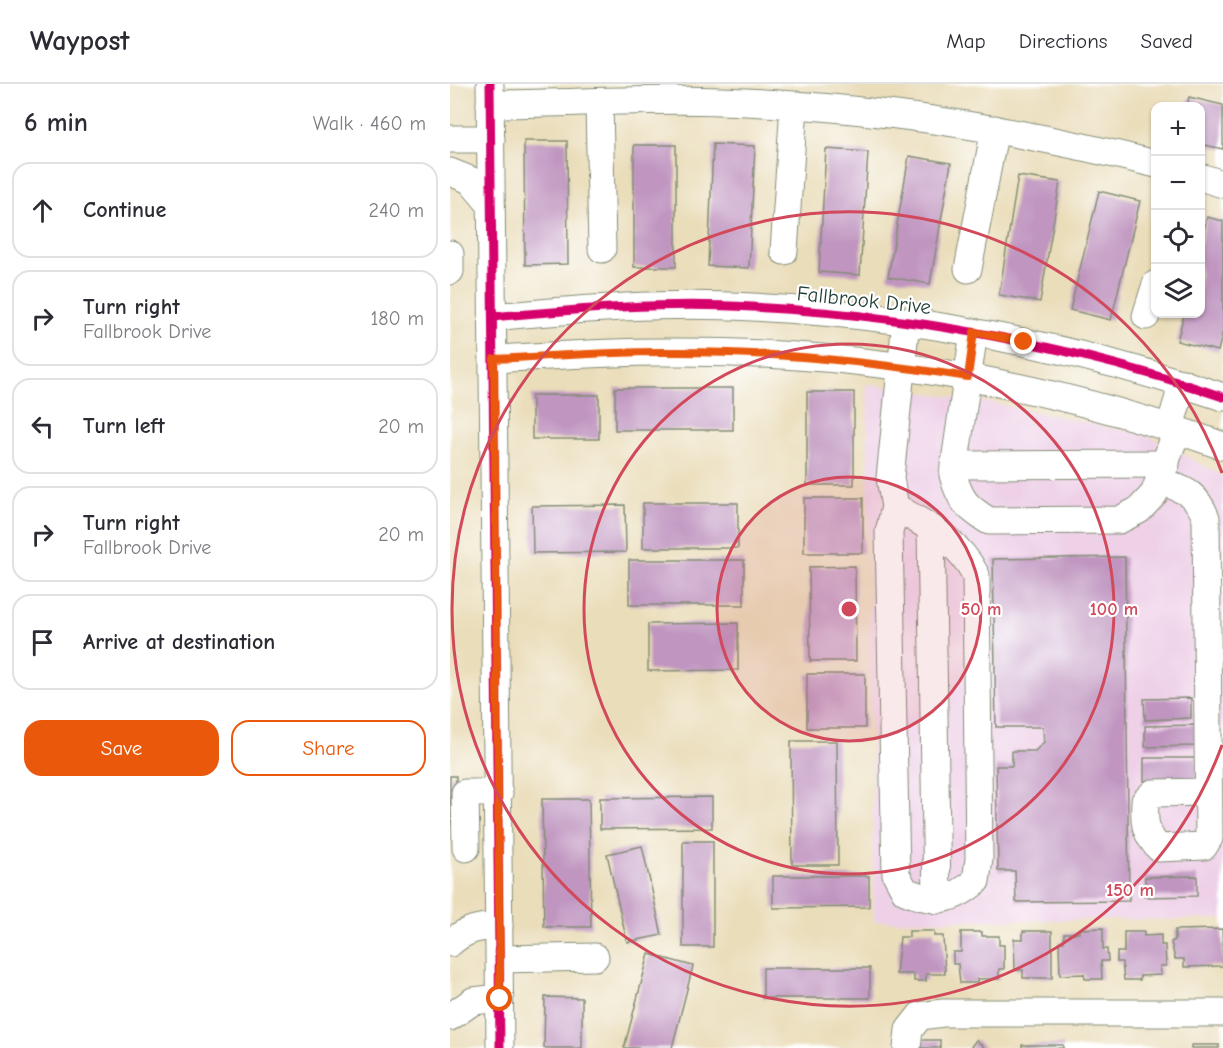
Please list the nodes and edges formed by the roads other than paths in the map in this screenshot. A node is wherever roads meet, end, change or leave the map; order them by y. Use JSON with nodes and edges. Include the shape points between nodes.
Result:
{"nodes":[{"id":1,"x":490,"y":94,"type":"edge"},
{"id":2,"x":599,"y":103,"type":"junction"},
{"id":3,"x":794,"y":106,"type":"junction"},
{"id":4,"x":994,"y":129,"type":"junction"},
{"id":5,"x":450,"y":139,"type":"edge"},
{"id":6,"x":491,"y":139,"type":"junction"},
{"id":7,"x":1151,"y":163,"type":"edge"},
{"id":8,"x":450,"y":172,"type":"edge"},
{"id":9,"x":1205,"y":179,"type":"edge"},
{"id":10,"x":1223,"y":184,"type":"edge"},
{"id":11,"x":491,"y":205,"type":"junction"},
{"id":12,"x":602,"y":249,"type":"dead end"},
{"id":13,"x":784,"y":250,"type":"dead end"},
{"id":14,"x":450,"y":254,"type":"edge"},
{"id":15,"x":968,"y":269,"type":"dead end"},
{"id":16,"x":450,"y":271,"type":"edge"},
{"id":17,"x":1151,"y":298,"type":"edge"},
{"id":18,"x":493,"y":316,"type":"junction"},
{"id":19,"x":1146,"y":316,"type":"dead end"},
{"id":20,"x":906,"y":321,"type":"junction"},
{"id":21,"x":974,"y":332,"type":"junction"},
{"id":22,"x":494,"y":359,"type":"junction"},
{"id":23,"x":899,"y":366,"type":"junction"},
{"id":24,"x":968,"y":377,"type":"junction"},
{"id":25,"x":1183,"y":383,"type":"junction"},
{"id":26,"x":1223,"y":397,"type":"edge"},
{"id":27,"x":1174,"y":429,"type":"junction"},
{"id":28,"x":1223,"y":446,"type":"edge"},
{"id":29,"x":954,"y":465,"type":"junction"},
{"id":30,"x":1163,"y":472,"type":"junction"},
{"id":31,"x":895,"y":507,"type":"junction"},
{"id":32,"x":931,"y":528,"type":"junction"},
{"id":33,"x":1208,"y":792,"type":"dead end"},
{"id":34,"x":499,"y":794,"type":"junction"},
{"id":35,"x":458,"y":848,"type":"edge"},
{"id":36,"x":499,"y":848,"type":"junction"},
{"id":37,"x":937,"y":900,"type":"junction"},
{"id":38,"x":499,"y":926,"type":"junction"},
{"id":39,"x":450,"y":943,"type":"edge"},
{"id":40,"x":595,"y":957,"type":"dead end"},
{"id":41,"x":500,"y":960,"type":"junction"},
{"id":42,"x":500,"y":999,"type":"junction"},
{"id":43,"x":1223,"y":1013,"type":"edge"},
{"id":44,"x":450,"y":1017,"type":"edge"},
{"id":45,"x":500,"y":1048,"type":"edge"},
{"id":46,"x":907,"y":1048,"type":"edge"}],
"edges":[{"from":1,"to":2,"type":"street"},
{"from":1,"to":6,"type":"street"},
{"from":2,"to":3,"type":"street","via":[[721,101]]},
{"from":2,"to":12,"type":"street"},
{"from":3,"to":4,"type":"street","via":[[874,111]]},
{"from":3,"to":13,"type":"street"},
{"from":4,"to":7,"type":"street"},
{"from":4,"to":15,"type":"street"},
{"from":5,"to":6,"type":"street"},
{"from":6,"to":11,"type":"street"},
{"from":8,"to":11,"type":"street","via":[[470,180]]},
{"from":9,"to":10,"type":"street"},
{"from":11,"to":18,"type":"street"},
{"from":14,"to":16,"type":"street"},
{"from":17,"to":19,"type":"street"},
{"from":18,"to":20,"type":"street","name":"Fallbrook Drive","via":[[670,305],[751,307]]},
{"from":18,"to":22,"type":"street"},
{"from":20,"to":21,"type":"street","name":"Fallbrook Drive"},
{"from":20,"to":23,"type":"street"},
{"from":21,"to":24,"type":"street"},
{"from":21,"to":25,"type":"street","name":"Fallbrook Drive","via":[[1094,358]]},
{"from":22,"to":23,"type":"street","via":[[673,352]]},
{"from":22,"to":34,"type":"street"},
{"from":23,"to":24,"type":"street"},
{"from":23,"to":31,"type":"street","via":[[890,478]]},
{"from":24,"to":27,"type":"street","via":[[1034,390]]},
{"from":24,"to":29,"type":"street"},
{"from":25,"to":26,"type":"street","name":"Fallbrook Drive"},
{"from":25,"to":27,"type":"street"},
{"from":27,"to":28,"type":"street"},
{"from":27,"to":30,"type":"street"},
{"from":29,"to":30,"type":"street"},
{"from":29,"to":30,"type":"street","via":[[959,495],[970,509],[989,521],[1119,520],[1139,510],[1154,494]]},
{"from":30,"to":33,"type":"street","via":[[1200,501],[1206,518]]},
{"from":31,"to":32,"type":"street"},
{"from":31,"to":37,"type":"street","via":[[889,532],[896,874],[904,891]]},
{"from":32,"to":37,"type":"street"},
{"from":32,"to":37,"type":"street","via":[[965,555],[976,575],[980,859],[976,881],[962,894]]},
{"from":34,"to":35,"type":"street","via":[[465,794]]},
{"from":34,"to":36,"type":"street"},
{"from":35,"to":36,"type":"street"},
{"from":36,"to":38,"type":"street"},
{"from":38,"to":39,"type":"street","via":[[474,927]]},
{"from":38,"to":41,"type":"street"},
{"from":40,"to":41,"type":"street"},
{"from":41,"to":42,"type":"street"},
{"from":42,"to":44,"type":"street","via":[[473,1001]]},
{"from":42,"to":45,"type":"street"},
{"from":43,"to":46,"type":"street","via":[[943,1013],[920,1016],[909,1030]]}]}
